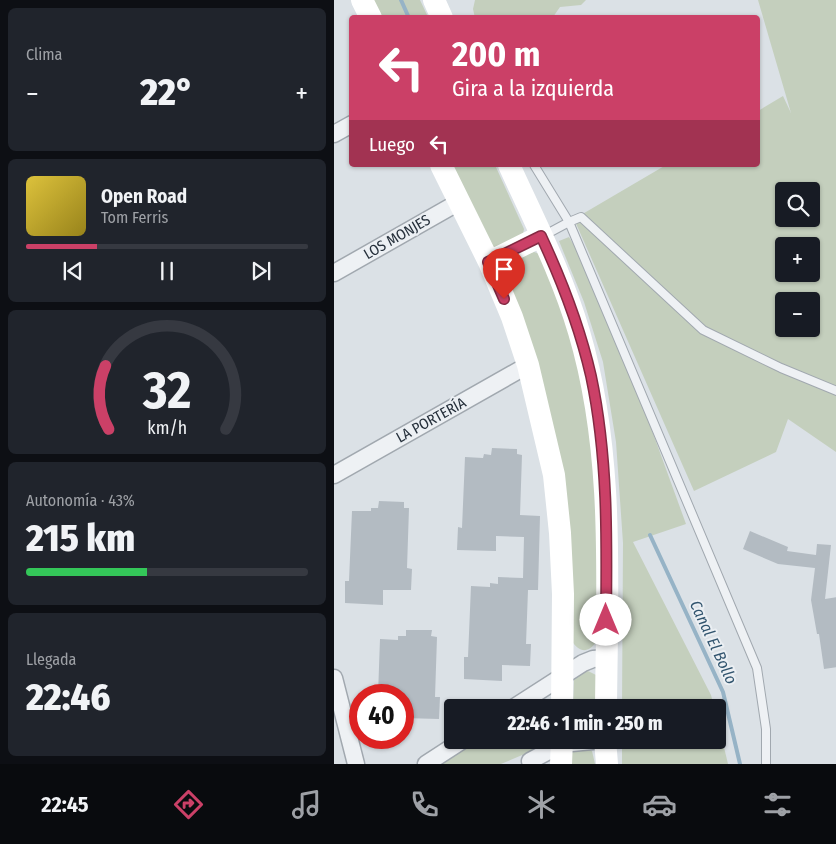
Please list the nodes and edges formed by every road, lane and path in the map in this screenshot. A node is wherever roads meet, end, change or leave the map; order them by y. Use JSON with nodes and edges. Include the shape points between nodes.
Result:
{"nodes":[{"id":1,"x":362,"y":0,"type":"edge"},
{"id":2,"x":434,"y":0,"type":"edge"},
{"id":3,"x":370,"y":15,"type":"edge"},
{"id":4,"x":441,"y":15,"type":"edge"},
{"id":5,"x":349,"y":126,"type":"edge"},
{"id":6,"x":334,"y":134,"type":"edge"},
{"id":7,"x":442,"y":167,"type":"edge"},
{"id":8,"x":510,"y":167,"type":"edge"},
{"id":9,"x":535,"y":167,"type":"edge"},
{"id":10,"x":459,"y":202,"type":"junction"},
{"id":11,"x":570,"y":222,"type":"junction"},
{"id":12,"x":541,"y":236,"type":"junction"},
{"id":13,"x":488,"y":262,"type":"junction"},
{"id":14,"x":334,"y":273,"type":"edge"},
{"id":15,"x":528,"y":365,"type":"junction"},
{"id":16,"x":836,"y":391,"type":"edge"},
{"id":17,"x":334,"y":475,"type":"edge"},
{"id":18,"x":606,"y":658,"type":"junction"},
{"id":19,"x":563,"y":675,"type":"junction"},
{"id":20,"x":334,"y":678,"type":"edge"},
{"id":21,"x":527,"y":699,"type":"edge"},
{"id":22,"x":562,"y":699,"type":"edge"},
{"id":23,"x":606,"y":699,"type":"edge"},
{"id":24,"x":449,"y":749,"type":"edge"},
{"id":25,"x":562,"y":749,"type":"edge"},
{"id":26,"x":605,"y":749,"type":"edge"},
{"id":27,"x":530,"y":761,"type":"dead end"},
{"id":28,"x":356,"y":764,"type":"edge"},
{"id":29,"x":426,"y":764,"type":"edge"},
{"id":30,"x":607,"y":764,"type":"edge"},
{"id":31,"x":766,"y":764,"type":"edge"}],
"edges":[{"from":1,"to":3,"type":"street"},
{"from":2,"to":4,"type":"street"},
{"from":5,"to":6,"type":"street"},
{"from":7,"to":10,"type":"street"},
{"from":8,"to":12,"type":"street"},
{"from":9,"to":11,"type":"lane"},
{"from":10,"to":13,"type":"street"},
{"from":10,"to":14,"type":"street","name":"LOS MONJES"},
{"from":11,"to":12,"type":"lane"},
{"from":11,"to":16,"type":"lane","via":[[581,217],[703,330]]},
{"from":11,"to":31,"type":"lane","via":[[757,668],[766,729]]},
{"from":12,"to":13,"type":"street"},
{"from":12,"to":18,"type":"street","via":[[579,332],[597,414],[606,523]]},
{"from":13,"to":15,"type":"street"},
{"from":15,"to":17,"type":"street","name":"LA PORTERÍA"},
{"from":15,"to":19,"type":"street","via":[[555,484],[563,594]]},
{"from":18,"to":19,"type":"street","via":[[593,659]]},
{"from":18,"to":23,"type":"street"},
{"from":19,"to":21,"type":"street"},
{"from":19,"to":22,"type":"street"},
{"from":20,"to":28,"type":"street"},
{"from":24,"to":29,"type":"street"},
{"from":25,"to":27,"type":"street"},
{"from":26,"to":30,"type":"street"}]}
